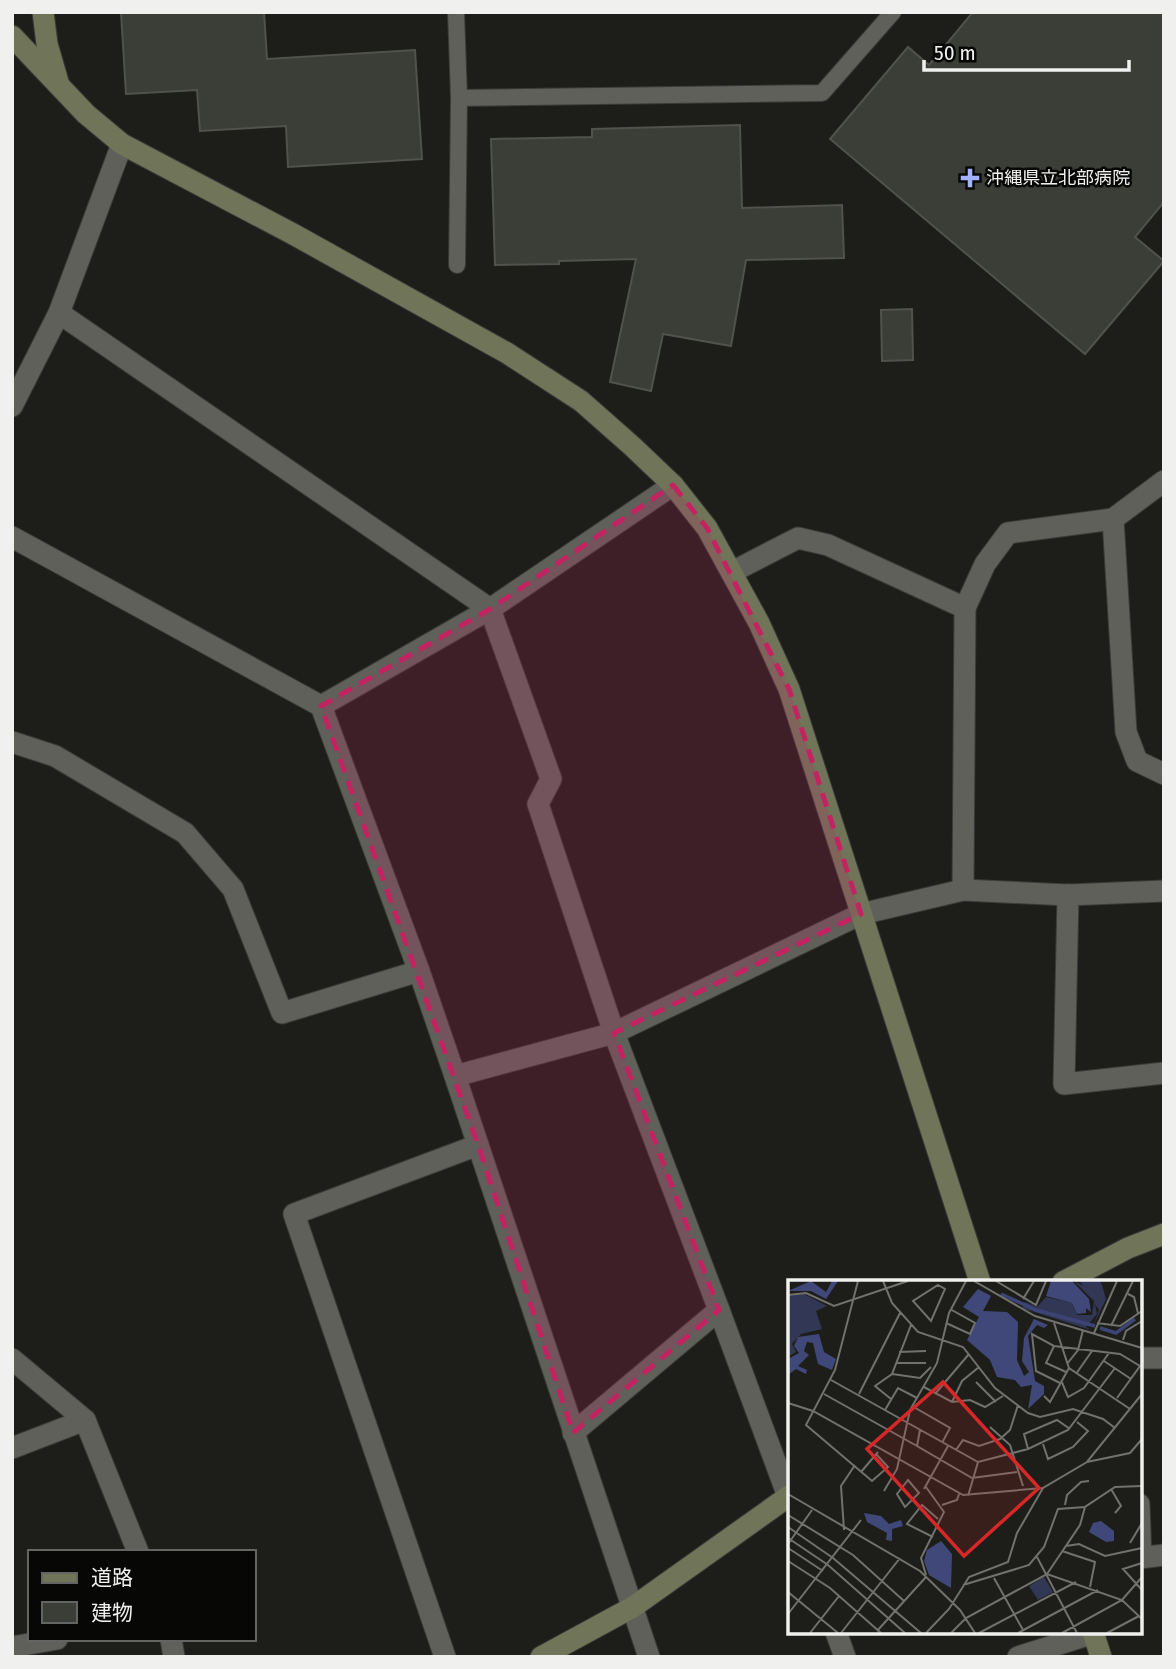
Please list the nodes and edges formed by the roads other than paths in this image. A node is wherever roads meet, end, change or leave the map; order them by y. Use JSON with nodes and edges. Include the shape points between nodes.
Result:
{"nodes":[{"id":1,"x":43,"y":12,"type":"edge"},
{"id":2,"x":456,"y":12,"type":"edge"},
{"id":3,"x":893,"y":12,"type":"edge"},
{"id":4,"x":12,"y":36,"type":"edge"},
{"id":5,"x":60,"y":88,"type":"junction"},
{"id":6,"x":459,"y":98,"type":"junction"},
{"id":7,"x":122,"y":144,"type":"junction"},
{"id":8,"x":457,"y":265,"type":"dead end"},
{"id":9,"x":59,"y":313,"type":"junction"},
{"id":10,"x":12,"y":406,"type":"edge"},
{"id":11,"x":1164,"y":481,"type":"edge"},
{"id":12,"x":673,"y":485,"type":"junction"},
{"id":13,"x":1113,"y":519,"type":"junction"},
{"id":14,"x":12,"y":537,"type":"edge"},
{"id":15,"x":732,"y":572,"type":"junction"},
{"id":16,"x":965,"y":608,"type":"junction"},
{"id":17,"x":490,"y":609,"type":"junction"},
{"id":18,"x":321,"y":705,"type":"junction"},
{"id":19,"x":12,"y":742,"type":"edge"},
{"id":20,"x":1164,"y":774,"type":"edge"},
{"id":21,"x":963,"y":890,"type":"junction"},
{"id":22,"x":1164,"y":891,"type":"edge"},
{"id":23,"x":1068,"y":895,"type":"junction"},
{"id":24,"x":861,"y":914,"type":"junction"},
{"id":25,"x":419,"y":971,"type":"junction"},
{"id":26,"x":614,"y":1034,"type":"junction"},
{"id":27,"x":1164,"y":1073,"type":"edge"},
{"id":28,"x":455,"y":1076,"type":"junction"},
{"id":29,"x":478,"y":1145,"type":"junction"},
{"id":30,"x":1164,"y":1234,"type":"edge"},
{"id":31,"x":979,"y":1280,"type":"edge"},
{"id":32,"x":1067,"y":1280,"type":"edge"},
{"id":33,"x":719,"y":1310,"type":"junction"},
{"id":34,"x":1141,"y":1358,"type":"edge"},
{"id":35,"x":1164,"y":1358,"type":"edge"},
{"id":36,"x":12,"y":1359,"type":"edge"},
{"id":37,"x":85,"y":1420,"type":"junction"},
{"id":38,"x":573,"y":1433,"type":"junction"},
{"id":39,"x":12,"y":1448,"type":"edge"},
{"id":40,"x":788,"y":1494,"type":"edge"},
{"id":41,"x":788,"y":1498,"type":"edge"},
{"id":42,"x":137,"y":1550,"type":"edge"},
{"id":43,"x":1164,"y":1555,"type":"edge"},
{"id":44,"x":1141,"y":1558,"type":"edge"},
{"id":45,"x":633,"y":1606,"type":"junction"},
{"id":46,"x":837,"y":1634,"type":"edge"},
{"id":47,"x":1087,"y":1634,"type":"edge"},
{"id":48,"x":1094,"y":1634,"type":"edge"},
{"id":49,"x":46,"y":1641,"type":"edge"},
{"id":50,"x":12,"y":1647,"type":"edge"},
{"id":51,"x":445,"y":1657,"type":"edge"},
{"id":52,"x":541,"y":1657,"type":"edge"},
{"id":53,"x":649,"y":1657,"type":"edge"},
{"id":54,"x":845,"y":1657,"type":"edge"},
{"id":55,"x":1018,"y":1657,"type":"edge"},
{"id":56,"x":1101,"y":1657,"type":"edge"}],
"edges":[{"from":1,"to":5,"type":"street"},
{"from":2,"to":6,"type":"lane"},
{"from":3,"to":6,"type":"lane","via":[[822,93]]},
{"from":4,"to":5,"type":"street"},
{"from":5,"to":7,"type":"street"},
{"from":6,"to":8,"type":"lane"},
{"from":7,"to":9,"type":"street"},
{"from":7,"to":12,"type":"street","via":[[507,353],[581,401]]},
{"from":9,"to":10,"type":"street"},
{"from":9,"to":17,"type":"street"},
{"from":11,"to":13,"type":"street"},
{"from":12,"to":15,"type":"street","via":[[707,528]]},
{"from":12,"to":17,"type":"street"},
{"from":13,"to":16,"type":"street","via":[[1008,533],[985,564]]},
{"from":13,"to":20,"type":"street","via":[[1126,732],[1137,761]]},
{"from":14,"to":18,"type":"street"},
{"from":15,"to":16,"type":"street","via":[[798,538],[828,545]]},
{"from":15,"to":24,"type":"street","via":[[789,689]]},
{"from":16,"to":21,"type":"street"},
{"from":17,"to":18,"type":"street"},
{"from":17,"to":26,"type":"street","via":[[551,779],[538,804]]},
{"from":18,"to":25,"type":"street"},
{"from":19,"to":25,"type":"street","via":[[55,756],[185,833],[233,889],[282,1013]]},
{"from":21,"to":23,"type":"street"},
{"from":21,"to":24,"type":"street"},
{"from":22,"to":23,"type":"street"},
{"from":23,"to":27,"type":"street","via":[[1064,1084]]},
{"from":24,"to":26,"type":"street"},
{"from":24,"to":31,"type":"street"},
{"from":25,"to":28,"type":"street"},
{"from":26,"to":28,"type":"street"},
{"from":26,"to":33,"type":"street"},
{"from":28,"to":29,"type":"street"},
{"from":29,"to":38,"type":"street"},
{"from":29,"to":51,"type":"street","via":[[294,1214]]},
{"from":30,"to":32,"type":"street"},
{"from":33,"to":38,"type":"street"},
{"from":33,"to":40,"type":"street"},
{"from":34,"to":35,"type":"street"},
{"from":36,"to":37,"type":"street"},
{"from":37,"to":39,"type":"street"},
{"from":37,"to":42,"type":"street"},
{"from":38,"to":45,"type":"street"},
{"from":41,"to":45,"type":"street"},
{"from":43,"to":44,"type":"street"},
{"from":45,"to":52,"type":"street"},
{"from":45,"to":53,"type":"street"},
{"from":46,"to":54,"type":"street"},
{"from":47,"to":55,"type":"street"},
{"from":48,"to":56,"type":"street"},
{"from":49,"to":50,"type":"street"}]}
